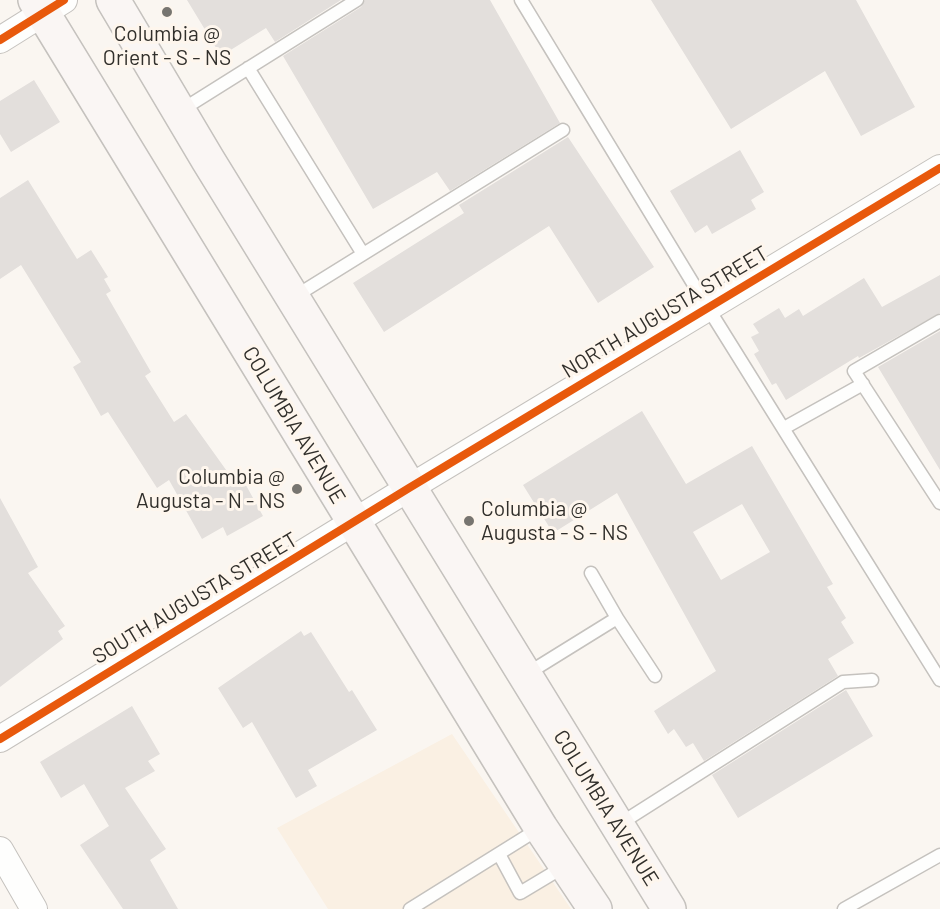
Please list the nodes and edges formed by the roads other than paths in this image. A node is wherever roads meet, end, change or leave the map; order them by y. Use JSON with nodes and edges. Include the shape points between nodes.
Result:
{"nodes":[{"id":1,"x":113,"y":0,"type":"edge"},
{"id":2,"x":357,"y":0,"type":"edge"},
{"id":3,"x":521,"y":0,"type":"edge"},
{"id":4,"x":47,"y":4,"type":"edge"},
{"id":5,"x":0,"y":40,"type":"edge"},
{"id":6,"x":248,"y":68,"type":"junction"},
{"id":7,"x":179,"y":112,"type":"junction"},
{"id":8,"x":563,"y":130,"type":"dead end"},
{"id":9,"x":940,"y":168,"type":"edge"},
{"id":10,"x":363,"y":255,"type":"junction"},
{"id":11,"x":293,"y":298,"type":"junction"},
{"id":12,"x":708,"y":308,"type":"junction"},
{"id":13,"x":940,"y":321,"type":"edge"},
{"id":14,"x":863,"y":384,"type":"junction"},
{"id":15,"x":784,"y":429,"type":"junction"},
{"id":16,"x":409,"y":488,"type":"junction"},
{"id":17,"x":940,"y":503,"type":"edge"},
{"id":18,"x":354,"y":522,"type":"junction"},
{"id":19,"x":591,"y":573,"type":"dead end"},
{"id":20,"x":617,"y":618,"type":"junction"},
{"id":21,"x":524,"y":676,"type":"junction"},
{"id":22,"x":655,"y":676,"type":"dead end"},
{"id":23,"x":872,"y":680,"type":"dead end"},
{"id":24,"x":940,"y":680,"type":"edge"},
{"id":25,"x":0,"y":739,"type":"edge"},
{"id":26,"x":616,"y":826,"type":"junction"},
{"id":27,"x":541,"y":828,"type":"junction"},
{"id":28,"x":0,"y":850,"type":"edge"},
{"id":29,"x":499,"y":854,"type":"junction"},
{"id":30,"x":940,"y":855,"type":"edge"},
{"id":31,"x":566,"y":865,"type":"junction"},
{"id":32,"x":34,"y":909,"type":"edge"},
{"id":33,"x":410,"y":909,"type":"edge"},
{"id":34,"x":595,"y":909,"type":"edge"},
{"id":35,"x":669,"y":909,"type":"edge"},
{"id":36,"x":844,"y":909,"type":"edge"}],
"edges":[{"from":1,"to":7,"type":"main road","name":"COLUMBIA AVENUE"},
{"from":2,"to":6,"type":"lane"},
{"from":3,"to":12,"type":"lane"},
{"from":4,"to":5,"type":"street"},
{"from":4,"to":18,"type":"main road","name":"COLUMBIA AVENUE"},
{"from":6,"to":7,"type":"lane"},
{"from":6,"to":10,"type":"lane"},
{"from":7,"to":11,"type":"main road","name":"COLUMBIA AVENUE"},
{"from":8,"to":10,"type":"lane"},
{"from":9,"to":12,"type":"street","name":"NORTH AUGUSTA STREET"},
{"from":10,"to":11,"type":"lane"},
{"from":11,"to":16,"type":"main road","name":"COLUMBIA AVENUE"},
{"from":12,"to":15,"type":"lane"},
{"from":12,"to":16,"type":"street","name":"NORTH AUGUSTA STREET"},
{"from":13,"to":14,"type":"lane","via":[[854,370]]},
{"from":14,"to":15,"type":"lane"},
{"from":14,"to":17,"type":"lane"},
{"from":15,"to":24,"type":"lane"},
{"from":16,"to":18,"type":"street","name":"SOUTH AUGUSTA STREET"},
{"from":16,"to":21,"type":"main road","name":"COLUMBIA AVENUE"},
{"from":18,"to":25,"type":"street","name":"SOUTH AUGUSTA STREET"},
{"from":18,"to":27,"type":"main road","name":"COLUMBIA AVENUE"},
{"from":19,"to":20,"type":"lane"},
{"from":20,"to":21,"type":"lane"},
{"from":20,"to":22,"type":"lane"},
{"from":21,"to":26,"type":"main road","name":"COLUMBIA AVENUE"},
{"from":23,"to":26,"type":"lane","via":[[843,682]]},
{"from":26,"to":35,"type":"main road","name":"COLUMBIA AVENUE"},
{"from":27,"to":29,"type":"lane"},
{"from":27,"to":31,"type":"main road","name":"COLUMBIA AVENUE"},
{"from":28,"to":32,"type":"street"},
{"from":29,"to":31,"type":"lane","via":[[520,893]]},
{"from":29,"to":33,"type":"lane"},
{"from":30,"to":36,"type":"lane"},
{"from":31,"to":34,"type":"main road","name":"COLUMBIA AVENUE"}]}
